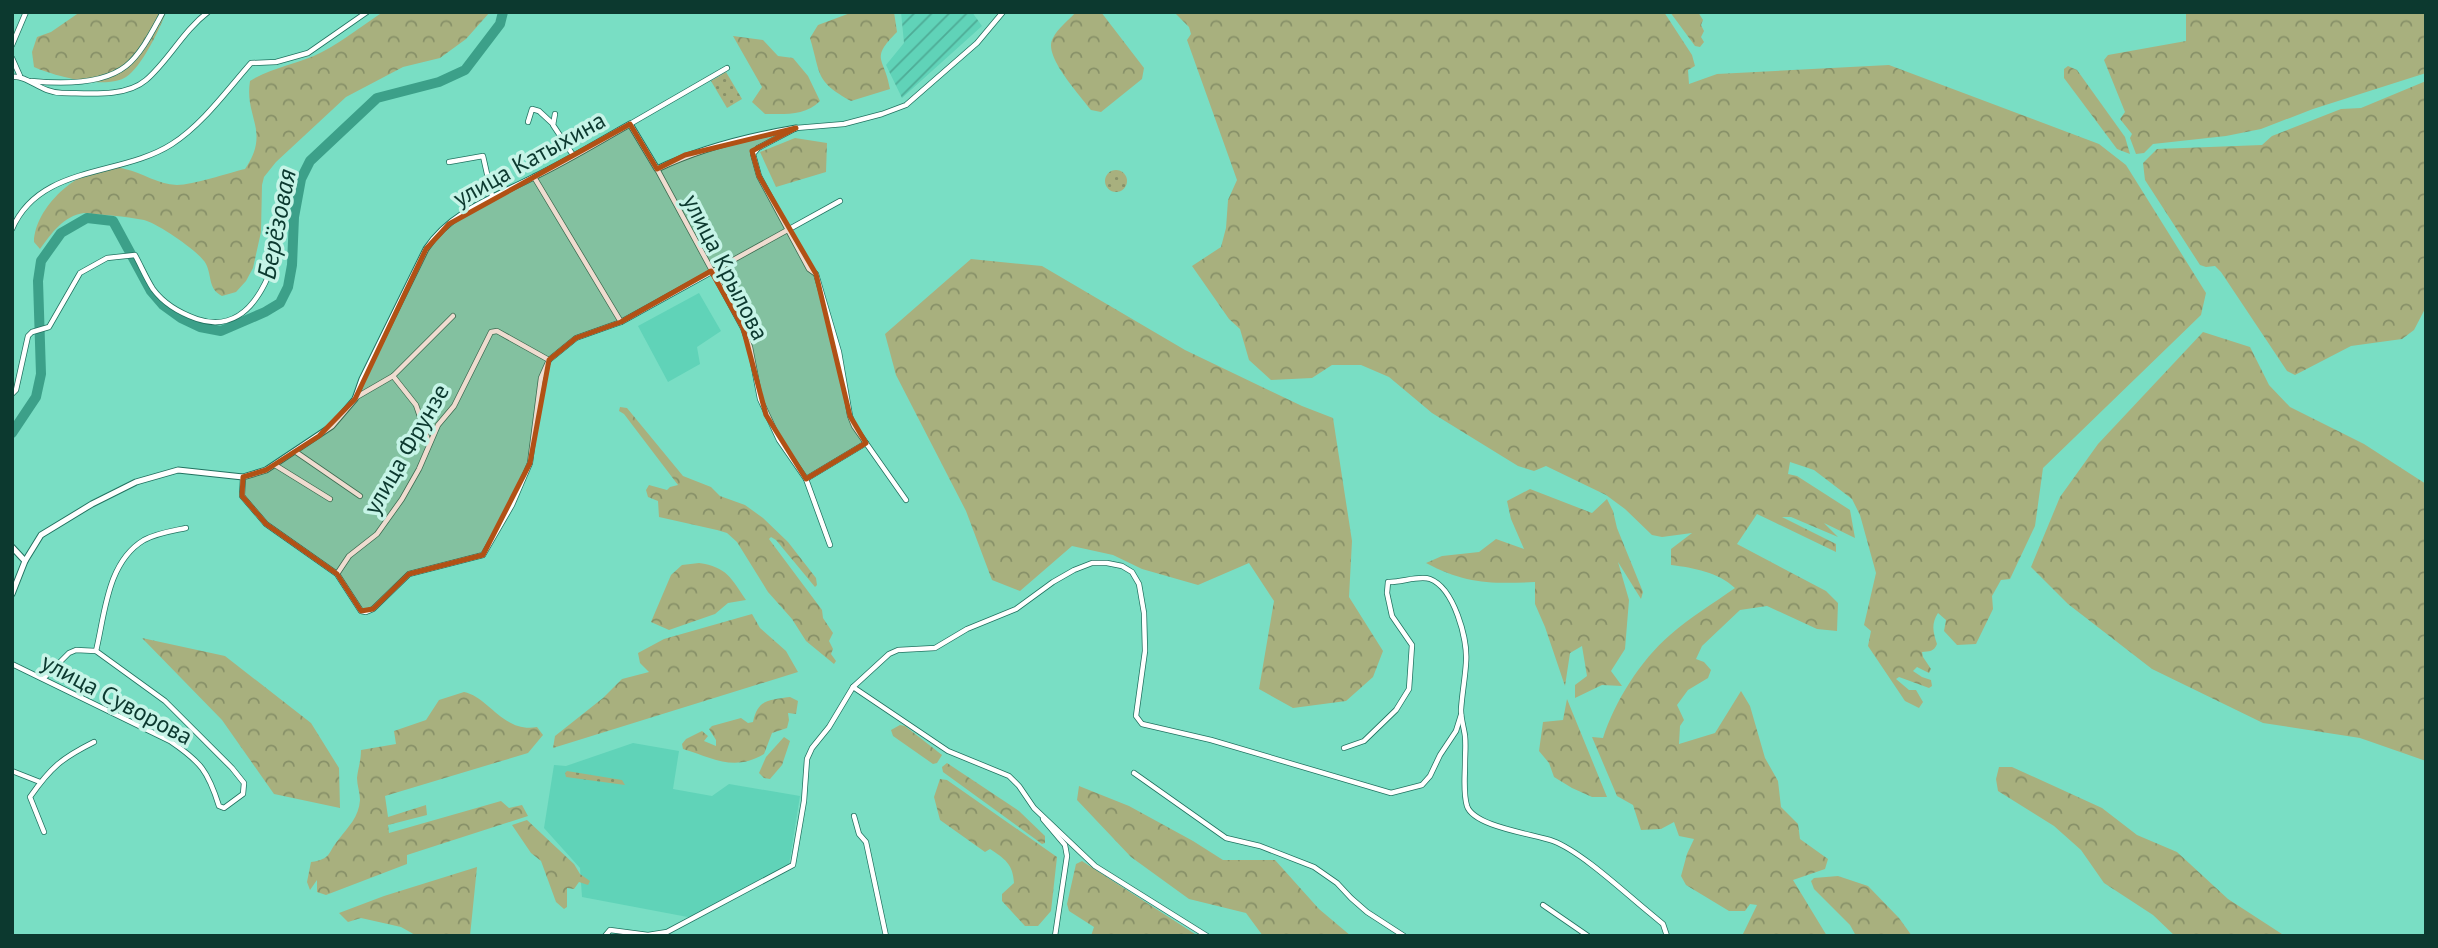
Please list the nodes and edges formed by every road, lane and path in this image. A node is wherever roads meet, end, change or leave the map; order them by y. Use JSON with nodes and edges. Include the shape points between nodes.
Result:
{"nodes":[{"id":1,"x":26,"y":12,"type":"edge"},
{"id":2,"x":163,"y":12,"type":"edge"},
{"id":3,"x":208,"y":12,"type":"edge"},
{"id":4,"x":367,"y":12,"type":"edge"},
{"id":5,"x":1003,"y":12,"type":"edge"},
{"id":6,"x":13,"y":36,"type":"edge"},
{"id":7,"x":12,"y":45,"type":"edge"},
{"id":8,"x":12,"y":58,"type":"edge"},
{"id":9,"x":727,"y":68,"type":"dead end"},
{"id":10,"x":20,"y":76,"type":"junction"},
{"id":11,"x":12,"y":77,"type":"edge"},
{"id":12,"x":27,"y":80,"type":"junction"},
{"id":13,"x":555,"y":114,"type":"dead end"},
{"id":14,"x":528,"y":122,"type":"dead end"},
{"id":15,"x":630,"y":124,"type":"junction"},
{"id":16,"x":553,"y":125,"type":"junction"},
{"id":17,"x":796,"y":128,"type":"junction"},
{"id":18,"x":573,"y":155,"type":"junction"},
{"id":19,"x":449,"y":162,"type":"dead end"},
{"id":20,"x":657,"y":169,"type":"junction"},
{"id":21,"x":534,"y":177,"type":"junction"},
{"id":22,"x":492,"y":196,"type":"junction"},
{"id":23,"x":284,"y":197,"type":"dead end"},
{"id":24,"x":840,"y":201,"type":"dead end"},
{"id":25,"x":12,"y":229,"type":"edge"},
{"id":26,"x":788,"y":229,"type":"junction"},
{"id":27,"x":711,"y":271,"type":"junction"},
{"id":28,"x":453,"y":316,"type":"dead end"},
{"id":29,"x":621,"y":321,"type":"junction"},
{"id":30,"x":549,"y":360,"type":"junction"},
{"id":31,"x":393,"y":376,"type":"junction"},
{"id":32,"x":12,"y":394,"type":"edge"},
{"id":33,"x":355,"y":399,"type":"junction"},
{"id":34,"x":866,"y":443,"type":"junction"},
{"id":35,"x":429,"y":444,"type":"junction"},
{"id":36,"x":296,"y":452,"type":"junction"},
{"id":37,"x":275,"y":465,"type":"junction"},
{"id":38,"x":243,"y":477,"type":"junction"},
{"id":39,"x":806,"y":479,"type":"junction"},
{"id":40,"x":360,"y":496,"type":"dead end"},
{"id":41,"x":330,"y":499,"type":"dead end"},
{"id":42,"x":906,"y":500,"type":"dead end"},
{"id":43,"x":186,"y":528,"type":"dead end"},
{"id":44,"x":830,"y":545,"type":"dead end"},
{"id":45,"x":12,"y":547,"type":"edge"},
{"id":46,"x":24,"y":561,"type":"junction"},
{"id":47,"x":337,"y":574,"type":"junction"},
{"id":48,"x":12,"y":594,"type":"edge"},
{"id":49,"x":96,"y":652,"type":"junction"},
{"id":50,"x":12,"y":664,"type":"edge"},
{"id":51,"x":44,"y":678,"type":"junction"},
{"id":52,"x":853,"y":687,"type":"junction"},
{"id":53,"x":1461,"y":715,"type":"junction"},
{"id":54,"x":94,"y":742,"type":"dead end"},
{"id":55,"x":1344,"y":748,"type":"dead end"},
{"id":56,"x":12,"y":771,"type":"edge"},
{"id":57,"x":1134,"y":774,"type":"dead end"},
{"id":58,"x":40,"y":782,"type":"junction"},
{"id":59,"x":1034,"y":808,"type":"junction"},
{"id":60,"x":854,"y":816,"type":"dead end"},
{"id":61,"x":44,"y":832,"type":"dead end"},
{"id":62,"x":1543,"y":905,"type":"dead end"},
{"id":63,"x":648,"y":935,"type":"edge"},
{"id":64,"x":605,"y":936,"type":"edge"},
{"id":65,"x":886,"y":936,"type":"edge"},
{"id":66,"x":1055,"y":936,"type":"edge"},
{"id":67,"x":1207,"y":936,"type":"edge"},
{"id":68,"x":1404,"y":936,"type":"edge"},
{"id":69,"x":1588,"y":936,"type":"edge"},
{"id":70,"x":1667,"y":936,"type":"edge"}],
"edges":[{"from":1,"to":6,"type":"street"},
{"from":2,"to":12,"type":"street","via":[[128,65],[113,74],[70,82]]},
{"from":3,"to":12,"type":"street","via":[[145,81],[124,90],[56,93]]},
{"from":4,"to":25,"type":"street","via":[[307,53],[251,63],[171,145],[51,187],[32,199]]},
{"from":5,"to":17,"type":"street","via":[[977,43],[905,105],[844,124]]},
{"from":6,"to":7,"type":"street"},
{"from":8,"to":10,"type":"street"},
{"from":9,"to":15,"type":"street","name":"улица Катыхина"},
{"from":10,"to":11,"type":"street"},
{"from":10,"to":12,"type":"street"},
{"from":13,"to":16,"type":"street"},
{"from":14,"to":16,"type":"street","via":[[531,109]]},
{"from":15,"to":18,"type":"street","name":"улица Катыхина"},
{"from":15,"to":20,"type":"street","name":"улица Крылова"},
{"from":16,"to":18,"type":"street"},
{"from":17,"to":20,"type":"street","via":[[685,155]]},
{"from":17,"to":26,"type":"street","via":[[752,153],[759,176]]},
{"from":18,"to":21,"type":"street","name":"улица Катыхина"},
{"from":19,"to":22,"type":"street","via":[[483,156]]},
{"from":20,"to":27,"type":"street","name":"улица Крылова"},
{"from":21,"to":22,"type":"street","name":"улица Катыхина"},
{"from":21,"to":29,"type":"street"},
{"from":22,"to":33,"type":"street","name":"улица Катыхина","via":[[435,235]]},
{"from":23,"to":32,"type":"street","via":[[278,246],[259,295],[248,308],[222,322],[192,317],[165,303],[134,255],[107,258],[79,273],[48,327],[28,336]]},
{"from":24,"to":26,"type":"street"},
{"from":26,"to":27,"type":"street"},
{"from":26,"to":34,"type":"street","via":[[816,274],[839,352],[850,416]]},
{"from":27,"to":29,"type":"street"},
{"from":27,"to":39,"type":"street","name":"улица Крылова","via":[[743,328],[766,415]]},
{"from":28,"to":31,"type":"street","name":"улица Катыхина"},
{"from":29,"to":30,"type":"street","via":[[576,338]]},
{"from":30,"to":35,"type":"street","name":"улица Фрунзе","via":[[491,331],[454,406]]},
{"from":30,"to":47,"type":"street","via":[[541,379],[530,463],[483,555],[409,574],[366,612]]},
{"from":31,"to":33,"type":"street","name":"улица Катыхина"},
{"from":31,"to":35,"type":"street","via":[[416,405]]},
{"from":33,"to":36,"type":"street","name":"улица Катыхина","via":[[332,426]]},
{"from":34,"to":39,"type":"street"},
{"from":34,"to":42,"type":"street"},
{"from":35,"to":47,"type":"street","name":"улица Фрунзе","via":[[402,499],[377,534],[349,556]]},
{"from":36,"to":37,"type":"street","name":"улица Катыхина"},
{"from":36,"to":40,"type":"street"},
{"from":37,"to":38,"type":"street","name":"улица Катыхина"},
{"from":37,"to":41,"type":"street"},
{"from":38,"to":46,"type":"street","name":"улица Катыхина","via":[[178,470],[136,482],[41,534]]},
{"from":38,"to":47,"type":"street","via":[[242,496],[266,524]]},
{"from":39,"to":44,"type":"street","name":"улица Крылова"},
{"from":43,"to":49,"type":"street","via":[[142,541],[126,557],[111,587]]},
{"from":45,"to":46,"type":"street"},
{"from":46,"to":48,"type":"street","name":"улица Катыхина"},
{"from":49,"to":51,"type":"street","via":[[69,653]]},
{"from":49,"to":51,"type":"street","name":"улица Суворова","via":[[165,701],[232,768],[244,783],[243,794],[228,806],[219,806],[210,778],[181,748]]},
{"from":50,"to":51,"type":"street","name":"улица Суворова"},
{"from":52,"to":53,"type":"street","via":[[898,650],[934,648],[1016,609],[1074,569],[1107,563],[1132,572],[1139,584],[1145,652],[1136,716],[1142,724],[1391,793],[1422,785]]},
{"from":52,"to":59,"type":"street","via":[[948,751],[1009,776]]},
{"from":52,"to":63,"type":"street","via":[[807,759],[793,865],[683,925]]},
{"from":53,"to":55,"type":"street","via":[[1466,647],[1451,600],[1427,578],[1388,582],[1392,616],[1412,645],[1409,689],[1396,710],[1364,741]]},
{"from":53,"to":70,"type":"street","via":[[1465,797],[1472,814],[1570,849],[1663,924]]},
{"from":54,"to":58,"type":"street","via":[[64,758]]},
{"from":56,"to":58,"type":"street"},
{"from":57,"to":68,"type":"street","via":[[1226,838],[1314,867]]},
{"from":58,"to":61,"type":"street","via":[[30,797]]},
{"from":59,"to":66,"type":"street","via":[[1065,845],[1067,856]]},
{"from":59,"to":67,"type":"street","via":[[1095,866]]},
{"from":60,"to":65,"type":"street","via":[[866,842]]},
{"from":62,"to":69,"type":"street"},
{"from":63,"to":64,"type":"street","via":[[610,930]]}]}
